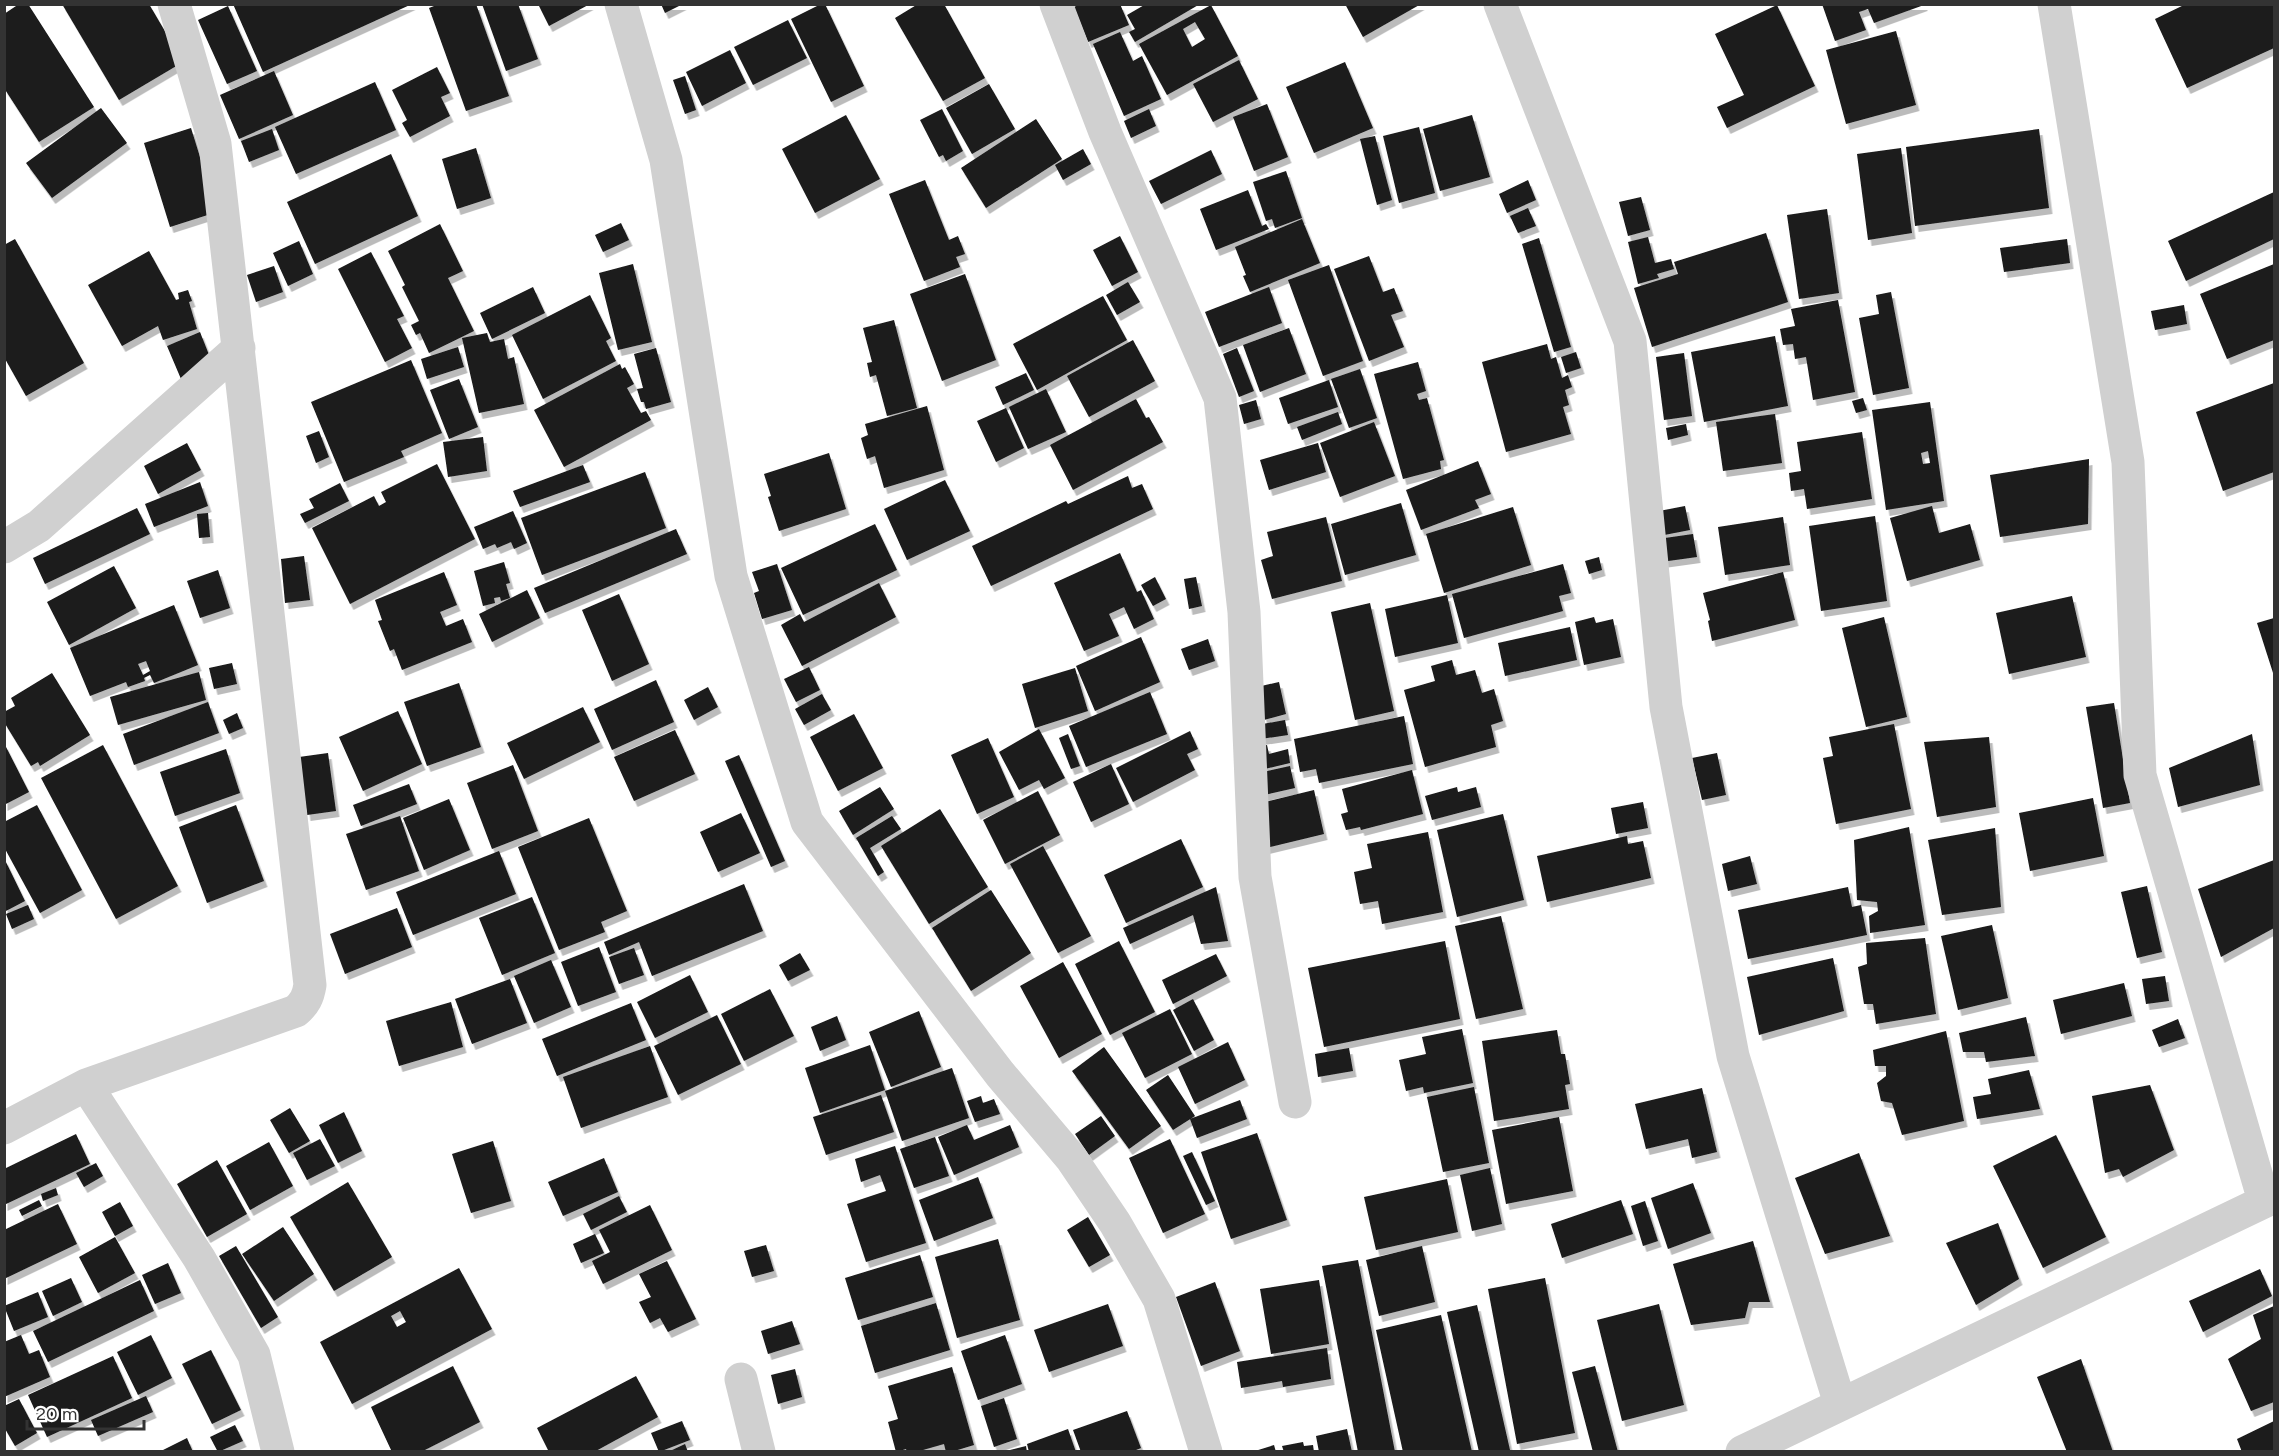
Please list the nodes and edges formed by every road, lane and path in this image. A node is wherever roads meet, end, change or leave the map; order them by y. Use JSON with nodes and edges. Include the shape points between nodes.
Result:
{"nodes":[{"id":1,"x":174,"y":4,"type":"edge"},
{"id":2,"x":621,"y":4,"type":"edge"},
{"id":3,"x":1056,"y":4,"type":"edge"},
{"id":4,"x":1500,"y":4,"type":"edge"},
{"id":5,"x":2054,"y":4,"type":"edge"},
{"id":6,"x":239,"y":348,"type":"junction"},
{"id":7,"x":4,"y":547,"type":"edge"},
{"id":8,"x":86,"y":1085,"type":"junction"},
{"id":9,"x":1295,"y":1102,"type":"dead end"},
{"id":10,"x":4,"y":1128,"type":"edge"},
{"id":11,"x":2269,"y":1199,"type":"edge"},
{"id":12,"x":741,"y":1379,"type":"dead end"},
{"id":13,"x":1840,"y":1404,"type":"junction"},
{"id":14,"x":278,"y":1452,"type":"edge"},
{"id":15,"x":759,"y":1452,"type":"edge"},
{"id":16,"x":1206,"y":1452,"type":"edge"},
{"id":17,"x":1742,"y":1452,"type":"edge"}],
"edges":[{"from":1,"to":6,"type":"street","via":[[215,144]]},
{"from":2,"to":16,"type":"street","via":[[666,160],[731,576],[807,822],[1000,1074],[1071,1158],[1115,1223],[1160,1299]]},
{"from":3,"to":9,"type":"street","via":[[1105,132],[1220,398],[1244,612],[1255,877]]},
{"from":4,"to":13,"type":"street","via":[[1630,341],[1666,708],[1733,1056]]},
{"from":5,"to":11,"type":"street","via":[[2128,462],[2140,775]]},
{"from":6,"to":7,"type":"street","via":[[39,526]]},
{"from":6,"to":8,"type":"street","via":[[309,995],[296,1011]]},
{"from":8,"to":10,"type":"street"},
{"from":8,"to":14,"type":"street","via":[[199,1258],[254,1355]]},
{"from":11,"to":13,"type":"street"},
{"from":12,"to":15,"type":"street"},
{"from":13,"to":17,"type":"street"}]}
